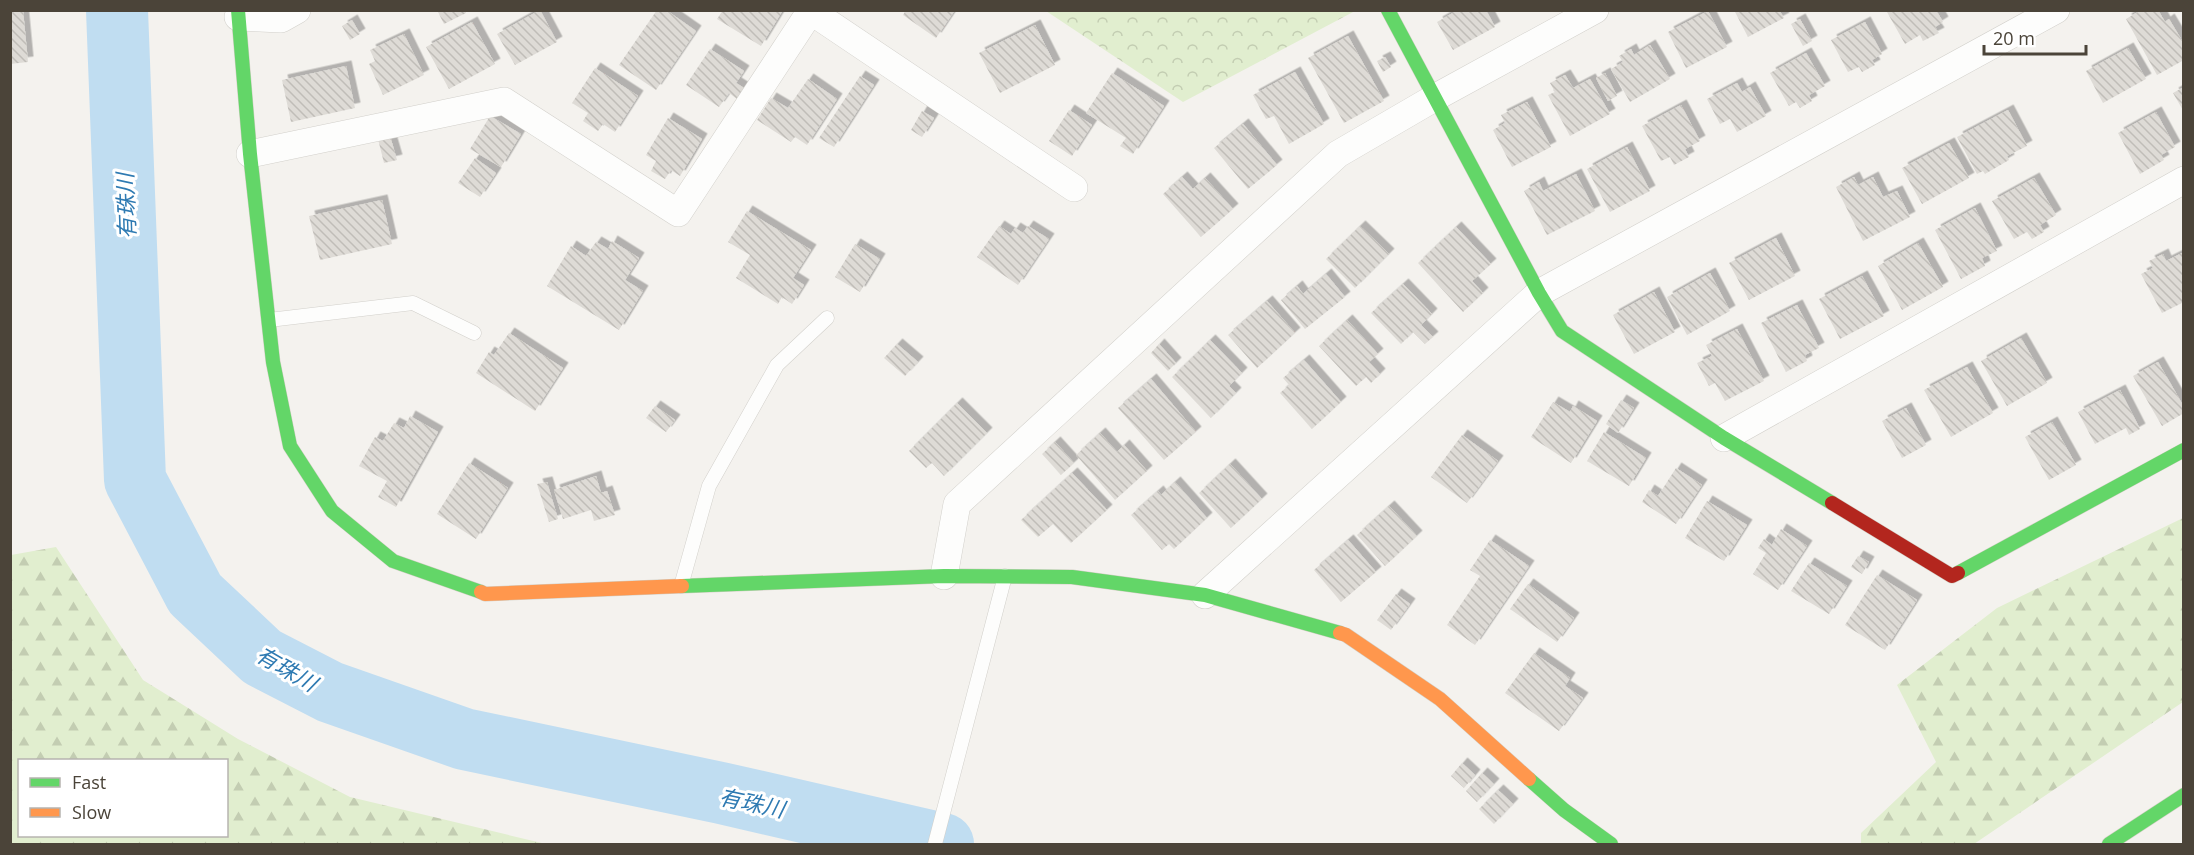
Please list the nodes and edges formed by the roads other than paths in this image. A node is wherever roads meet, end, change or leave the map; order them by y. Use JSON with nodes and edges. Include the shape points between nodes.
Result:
{"nodes":[{"id":1,"x":297,"y":10,"type":"edge"},
{"id":2,"x":1388,"y":10,"type":"edge"},
{"id":3,"x":1595,"y":10,"type":"edge"},
{"id":4,"x":2056,"y":10,"type":"edge"},
{"id":5,"x":809,"y":11,"type":"edge"},
{"id":6,"x":238,"y":14,"type":"edge"},
{"id":7,"x":1436,"y":97,"type":"junction"},
{"id":8,"x":250,"y":154,"type":"junction"},
{"id":9,"x":2184,"y":180,"type":"edge"},
{"id":10,"x":1074,"y":188,"type":"dead end"},
{"id":11,"x":1539,"y":293,"type":"junction"},
{"id":12,"x":827,"y":318,"type":"dead end"},
{"id":13,"x":268,"y":320,"type":"junction"},
{"id":14,"x":474,"y":333,"type":"dead end"},
{"id":15,"x":1724,"y":438,"type":"junction"},
{"id":16,"x":2184,"y":450,"type":"edge"},
{"id":17,"x":944,"y":576,"type":"junction"},
{"id":18,"x":1005,"y":576,"type":"junction"},
{"id":19,"x":681,"y":586,"type":"junction"},
{"id":20,"x":1205,"y":595,"type":"junction"},
{"id":21,"x":2184,"y":795,"type":"edge"},
{"id":22,"x":935,"y":844,"type":"edge"},
{"id":23,"x":1611,"y":844,"type":"edge"},
{"id":24,"x":2109,"y":844,"type":"edge"}],
"edges":[{"from":1,"to":6,"type":"street","via":[[280,19]]},
{"from":2,"to":7,"type":"main road"},
{"from":3,"to":7,"type":"street"},
{"from":4,"to":11,"type":"street"},
{"from":5,"to":8,"type":"street","via":[[678,213],[504,100]]},
{"from":5,"to":10,"type":"street"},
{"from":6,"to":8,"type":"main road"},
{"from":7,"to":11,"type":"main road"},
{"from":7,"to":17,"type":"street","via":[[1338,154],[957,504]]},
{"from":8,"to":13,"type":"main road"},
{"from":9,"to":15,"type":"street"},
{"from":11,"to":15,"type":"main road","via":[[1562,331]]},
{"from":11,"to":20,"type":"street"},
{"from":12,"to":19,"type":"lane","via":[[777,365],[709,486]]},
{"from":13,"to":14,"type":"lane","via":[[413,303]]},
{"from":13,"to":19,"type":"main road","via":[[290,446],[332,511],[393,561],[485,594]]},
{"from":15,"to":16,"type":"main road","via":[[1952,576]]},
{"from":17,"to":18,"type":"main road"},
{"from":17,"to":19,"type":"main road"},
{"from":18,"to":20,"type":"main road","via":[[1072,577]]},
{"from":18,"to":22,"type":"lane"},
{"from":20,"to":23,"type":"main road","via":[[1346,635],[1440,699],[1564,810]]},
{"from":21,"to":24,"type":"main road"}]}
